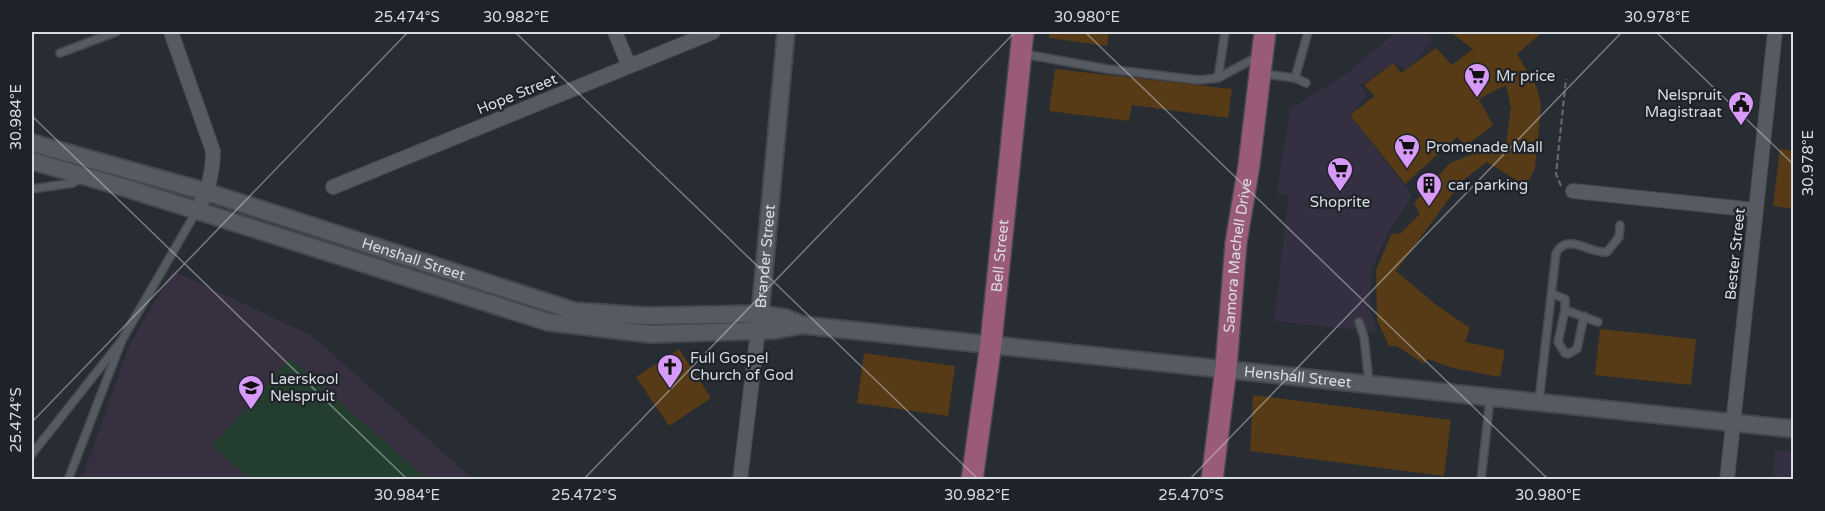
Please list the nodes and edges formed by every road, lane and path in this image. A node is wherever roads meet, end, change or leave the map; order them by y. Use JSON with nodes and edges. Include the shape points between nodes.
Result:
{"nodes":[{"id":1,"x":116,"y":32,"type":"edge"},
{"id":2,"x":171,"y":32,"type":"edge"},
{"id":3,"x":615,"y":32,"type":"edge"},
{"id":4,"x":713,"y":32,"type":"edge"},
{"id":5,"x":786,"y":32,"type":"edge"},
{"id":6,"x":1023,"y":32,"type":"edge"},
{"id":7,"x":1225,"y":32,"type":"edge"},
{"id":8,"x":1265,"y":32,"type":"edge"},
{"id":9,"x":1308,"y":32,"type":"edge"},
{"id":10,"x":1775,"y":32,"type":"edge"},
{"id":11,"x":60,"y":53,"type":"dead end"},
{"id":12,"x":1022,"y":53,"type":"junction"},
{"id":13,"x":1260,"y":64,"type":"junction"},
{"id":14,"x":629,"y":66,"type":"junction"},
{"id":15,"x":1218,"y":78,"type":"junction"},
{"id":16,"x":1295,"y":78,"type":"junction"},
{"id":17,"x":1566,"y":80,"type":"dead end"},
{"id":18,"x":1306,"y":83,"type":"dead end"},
{"id":19,"x":32,"y":143,"type":"edge"},
{"id":20,"x":32,"y":161,"type":"edge"},
{"id":21,"x":85,"y":177,"type":"junction"},
{"id":22,"x":333,"y":187,"type":"dead end"},
{"id":23,"x":32,"y":189,"type":"edge"},
{"id":24,"x":1573,"y":191,"type":"joint"},
{"id":25,"x":202,"y":202,"type":"junction"},
{"id":26,"x":1756,"y":210,"type":"junction"},
{"id":27,"x":1620,"y":225,"type":"dead end"},
{"id":28,"x":1553,"y":294,"type":"junction"},
{"id":29,"x":1565,"y":310,"type":"junction"},
{"id":30,"x":1584,"y":316,"type":"junction"},
{"id":31,"x":759,"y":322,"type":"junction"},
{"id":32,"x":1359,"y":322,"type":"dead end"},
{"id":33,"x":1598,"y":322,"type":"dead end"},
{"id":34,"x":122,"y":340,"type":"junction"},
{"id":35,"x":991,"y":343,"type":"junction"},
{"id":36,"x":1226,"y":368,"type":"junction"},
{"id":37,"x":1369,"y":386,"type":"junction"},
{"id":38,"x":1490,"y":399,"type":"junction"},
{"id":39,"x":1539,"y":404,"type":"junction"},
{"id":40,"x":1734,"y":422,"type":"junction"},
{"id":41,"x":1794,"y":429,"type":"edge"},
{"id":42,"x":32,"y":454,"type":"edge"},
{"id":43,"x":68,"y":480,"type":"edge"},
{"id":44,"x":740,"y":480,"type":"edge"},
{"id":45,"x":972,"y":480,"type":"edge"},
{"id":46,"x":1212,"y":480,"type":"edge"},
{"id":47,"x":1481,"y":480,"type":"edge"},
{"id":48,"x":1727,"y":480,"type":"edge"}],
"edges":[{"from":1,"to":11,"type":"lane"},
{"from":2,"to":25,"type":"street","via":[[213,151],[213,166]]},
{"from":3,"to":14,"type":"street"},
{"from":4,"to":14,"type":"street","name":"Hope Street"},
{"from":5,"to":31,"type":"street","name":"Brander Street"},
{"from":6,"to":12,"type":"main road","name":"Bell Street"},
{"from":7,"to":15,"type":"lane"},
{"from":8,"to":13,"type":"main road","name":"Samora Machell Drive"},
{"from":9,"to":16,"type":"lane"},
{"from":10,"to":26,"type":"street","name":"Bester Street"},
{"from":12,"to":15,"type":"lane","via":[[1107,69],[1198,80]]},
{"from":12,"to":35,"type":"main road","name":"Bell Street"},
{"from":13,"to":15,"type":"lane"},
{"from":13,"to":16,"type":"lane"},
{"from":13,"to":36,"type":"main road","name":"Samora Machell Drive","via":[[1236,243]]},
{"from":14,"to":22,"type":"street","name":"Hope Street"},
{"from":16,"to":18,"type":"lane"},
{"from":17,"to":24,"type":"path","via":[[1556,174],[1561,186]]},
{"from":19,"to":25,"type":"street","name":"Henshall Street"},
{"from":20,"to":21,"type":"street","name":"Henshall Street"},
{"from":21,"to":23,"type":"lane","via":[[73,183]]},
{"from":21,"to":25,"type":"street","name":"Henshall Street"},
{"from":24,"to":26,"type":"street"},
{"from":25,"to":31,"type":"street","name":"Henshall Street","via":[[574,311]]},
{"from":25,"to":34,"type":"lane"},
{"from":26,"to":40,"type":"street","name":"Bester Street"},
{"from":27,"to":28,"type":"lane","via":[[1619,237],[1607,252],[1569,243],[1558,249]]},
{"from":28,"to":29,"type":"lane","via":[[1565,299]]},
{"from":28,"to":39,"type":"lane"},
{"from":29,"to":30,"type":"lane"},
{"from":29,"to":30,"type":"lane","via":[[1558,342],[1568,354],[1577,348]]},
{"from":30,"to":33,"type":"lane"},
{"from":31,"to":35,"type":"street","name":"Henshall Street","via":[[786,318],[802,325]]},
{"from":31,"to":44,"type":"street","name":"Brander Street"},
{"from":32,"to":37,"type":"lane"},
{"from":34,"to":42,"type":"lane"},
{"from":34,"to":43,"type":"lane"},
{"from":35,"to":36,"type":"street","name":"Henshall Street"},
{"from":35,"to":45,"type":"main road","name":"Bell Street"},
{"from":36,"to":37,"type":"street","name":"Henshall Street"},
{"from":36,"to":46,"type":"main road","name":"Samora Machell Drive"},
{"from":37,"to":38,"type":"street","name":"Henshall Street"},
{"from":38,"to":39,"type":"street","name":"Henshall Street"},
{"from":38,"to":47,"type":"lane"},
{"from":39,"to":40,"type":"street","name":"Henshall Street"},
{"from":40,"to":41,"type":"street","name":"Henshall Street"},
{"from":40,"to":48,"type":"street","name":"Bester Street"}]}
